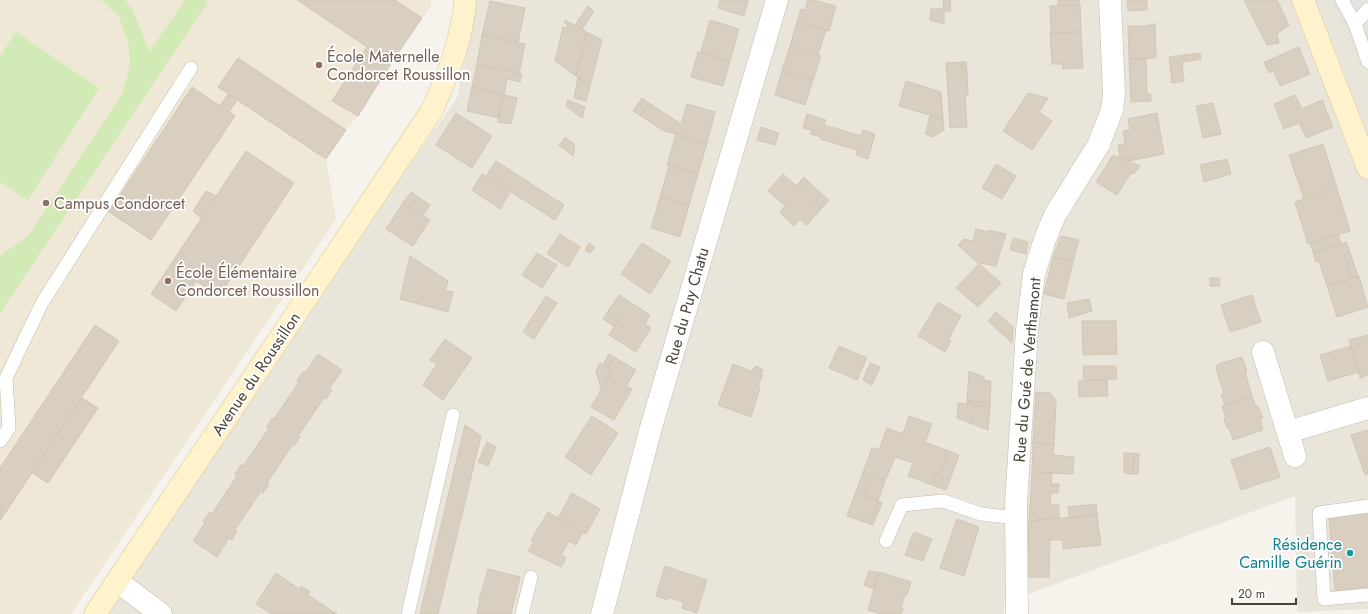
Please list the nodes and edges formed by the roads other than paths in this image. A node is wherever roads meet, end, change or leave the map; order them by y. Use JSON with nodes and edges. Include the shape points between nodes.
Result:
{"nodes":[{"id":1,"x":465,"y":0,"type":"edge"},
{"id":2,"x":777,"y":0,"type":"edge"},
{"id":3,"x":1110,"y":0,"type":"edge"},
{"id":4,"x":1303,"y":0,"type":"edge"},
{"id":5,"x":1342,"y":0,"type":"edge"},
{"id":6,"x":1368,"y":9,"type":"edge"},
{"id":7,"x":1355,"y":24,"type":"junction"},
{"id":8,"x":1368,"y":62,"type":"edge"},
{"id":9,"x":191,"y":68,"type":"dead end"},
{"id":10,"x":1368,"y":168,"type":"edge"},
{"id":11,"x":1263,"y":352,"type":"dead end"},
{"id":12,"x":1368,"y":408,"type":"edge"},
{"id":13,"x":453,"y":415,"type":"dead end"},
{"id":14,"x":1288,"y":432,"type":"junction"},
{"id":15,"x":0,"y":441,"type":"edge"},
{"id":16,"x":1296,"y":456,"type":"dead end"},
{"id":17,"x":1368,"y":506,"type":"edge"},
{"id":18,"x":1016,"y":518,"type":"junction"},
{"id":19,"x":886,"y":541,"type":"dead end"},
{"id":20,"x":531,"y":577,"type":"dead end"},
{"id":21,"x":117,"y":581,"type":"junction"},
{"id":22,"x":1368,"y":595,"type":"edge"},
{"id":23,"x":95,"y":614,"type":"edge"},
{"id":24,"x":161,"y":614,"type":"edge"},
{"id":25,"x":408,"y":614,"type":"edge"},
{"id":26,"x":522,"y":614,"type":"edge"},
{"id":27,"x":602,"y":614,"type":"edge"},
{"id":28,"x":1017,"y":614,"type":"edge"}],
"edges":[{"from":1,"to":21,"type":"street","name":"Avenue du Roussillon","via":[[457,50],[430,112]]},
{"from":2,"to":27,"type":"street","name":"Rue du Puy Chatu","via":[[650,431]]},
{"from":3,"to":18,"type":"street","name":"Rue du Gué de Verthamont","via":[[1114,93],[1112,110],[1100,144],[1055,215],[1034,274],[1027,330]]},
{"from":4,"to":10,"type":"street"},
{"from":5,"to":7,"type":"lane"},
{"from":6,"to":7,"type":"lane"},
{"from":7,"to":8,"type":"lane"},
{"from":9,"to":15,"type":"lane","via":[[42,303],[6,378],[9,428]]},
{"from":11,"to":14,"type":"street"},
{"from":12,"to":14,"type":"street"},
{"from":13,"to":25,"type":"lane"},
{"from":14,"to":16,"type":"street"},
{"from":17,"to":22,"type":"lane","via":[[1319,513],[1324,599]]},
{"from":18,"to":19,"type":"lane","via":[[982,514],[943,501],[902,504]]},
{"from":18,"to":28,"type":"street","name":"Rue du Gué de Verthamont"},
{"from":20,"to":26,"type":"lane"},
{"from":21,"to":23,"type":"street","name":"Avenue du Roussillon"},
{"from":21,"to":24,"type":"street"}]}
